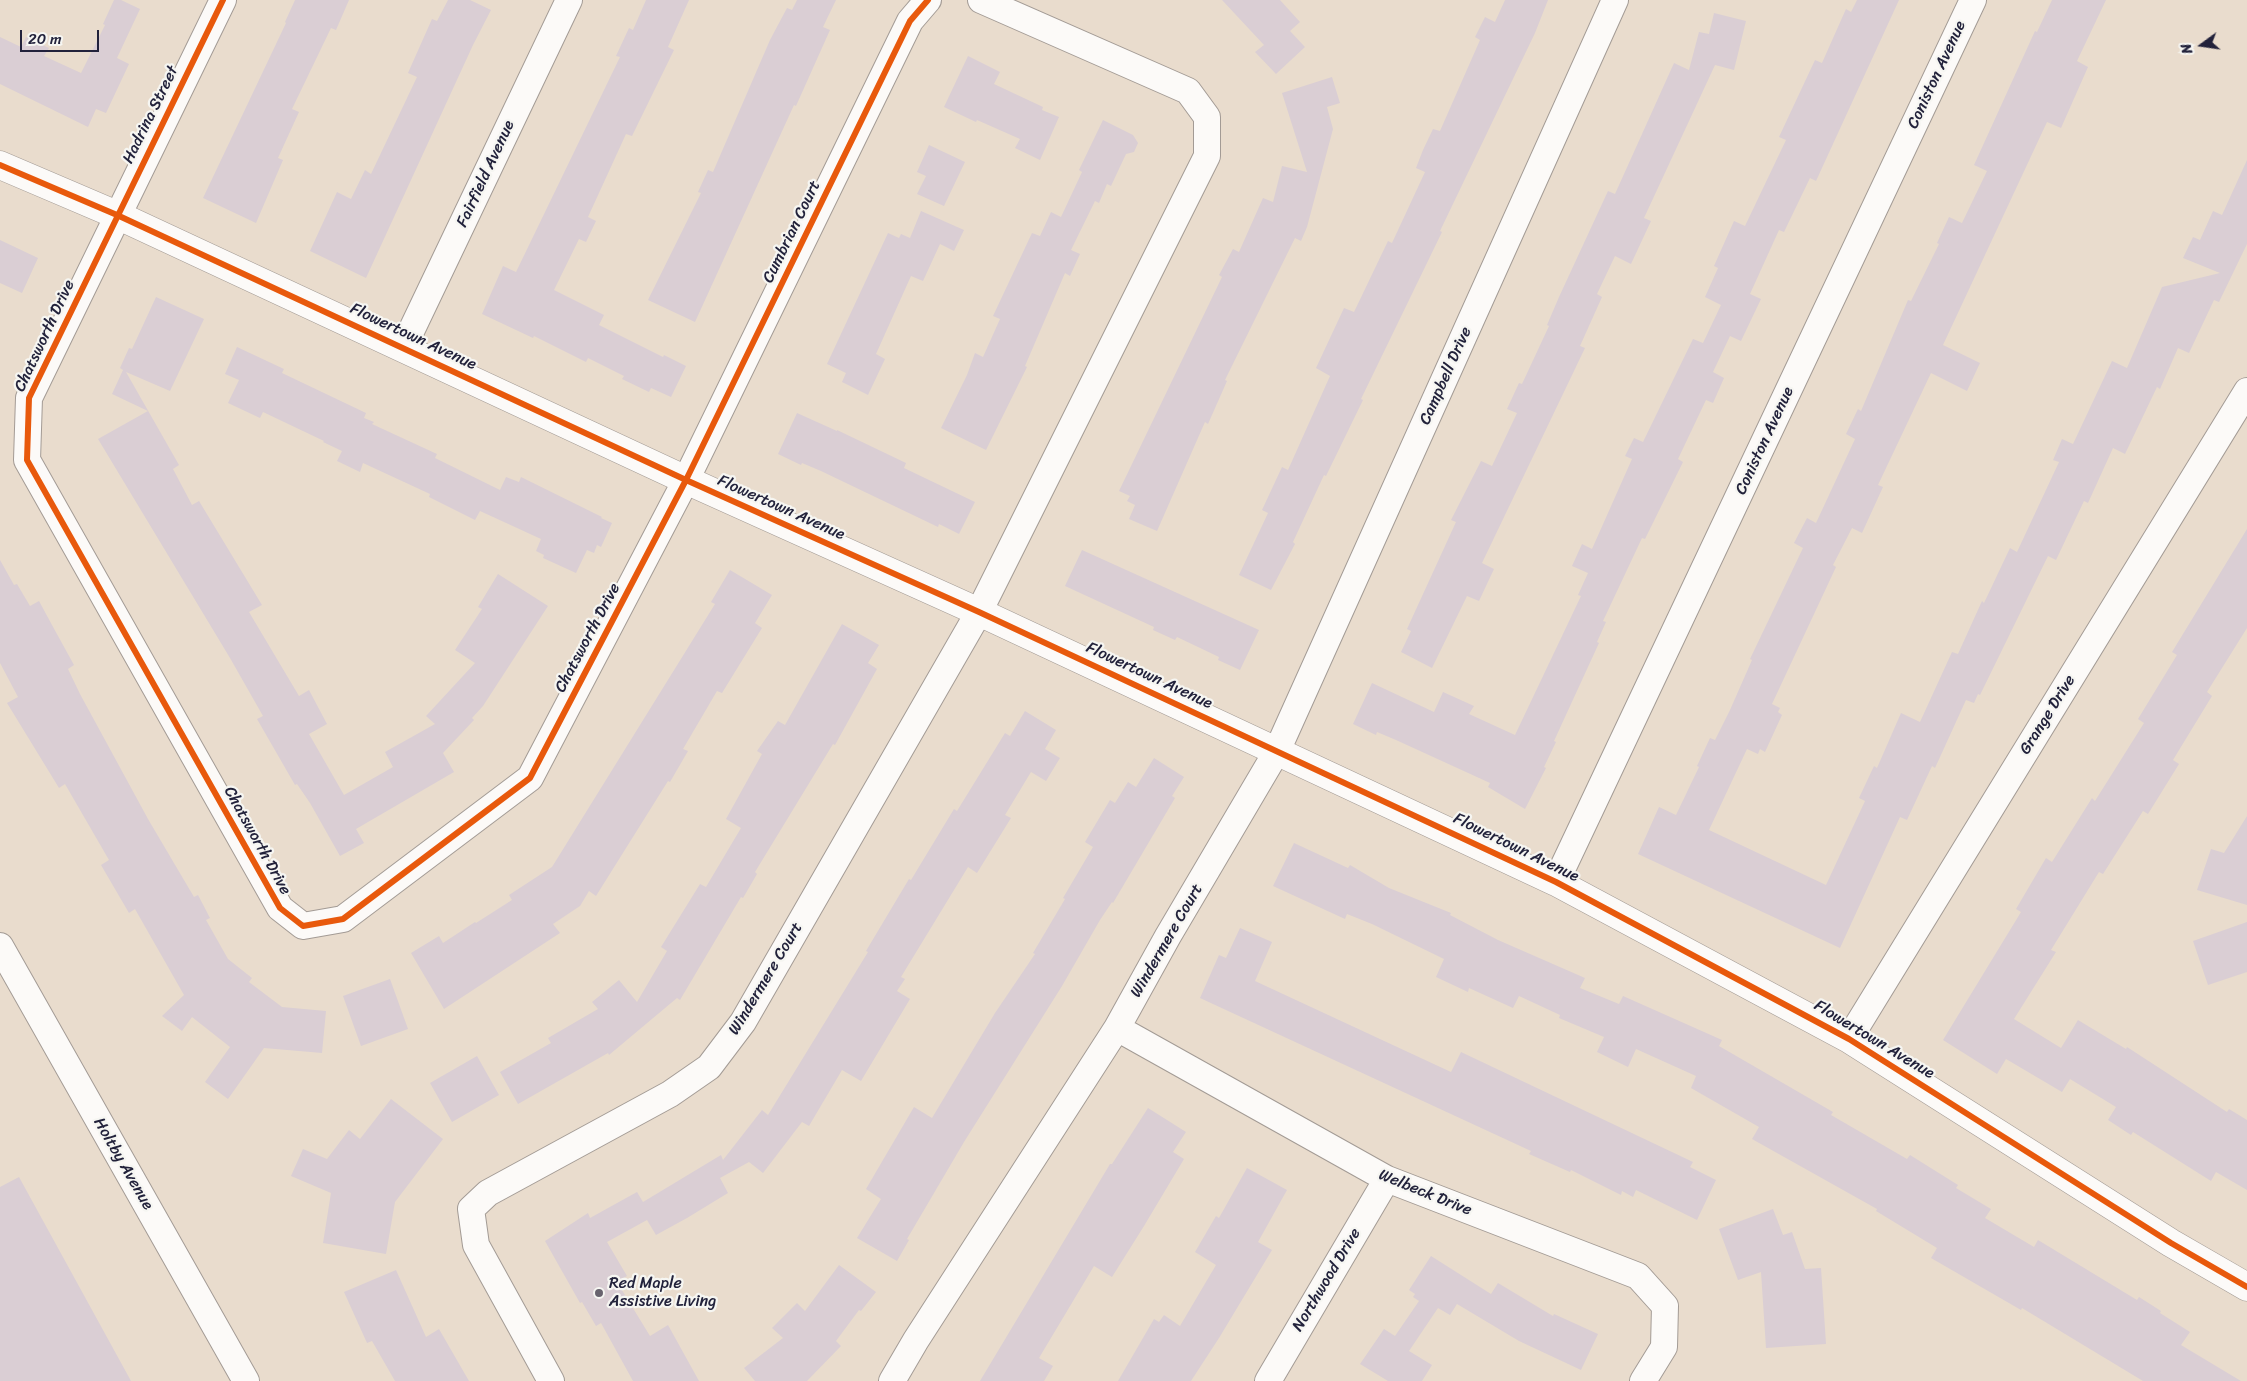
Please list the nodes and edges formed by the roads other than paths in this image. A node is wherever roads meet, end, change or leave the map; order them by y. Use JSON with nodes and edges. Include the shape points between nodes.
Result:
{"nodes":[{"id":1,"x":224,"y":0,"type":"edge"},
{"id":2,"x":569,"y":0,"type":"edge"},
{"id":3,"x":928,"y":0,"type":"edge"},
{"id":4,"x":980,"y":0,"type":"edge"},
{"id":5,"x":1614,"y":0,"type":"edge"},
{"id":6,"x":1972,"y":0,"type":"edge"},
{"id":7,"x":0,"y":165,"type":"edge"},
{"id":8,"x":117,"y":215,"type":"junction"},
{"id":9,"x":403,"y":348,"type":"junction"},
{"id":10,"x":2247,"y":391,"type":"edge"},
{"id":11,"x":686,"y":480,"type":"junction"},
{"id":12,"x":979,"y":612,"type":"junction"},
{"id":13,"x":1277,"y":751,"type":"junction"},
{"id":14,"x":1556,"y":882,"type":"junction"},
{"id":15,"x":0,"y":946,"type":"edge"},
{"id":16,"x":1117,"y":1028,"type":"junction"},
{"id":17,"x":1849,"y":1039,"type":"junction"},
{"id":18,"x":1387,"y":1179,"type":"junction"},
{"id":19,"x":2247,"y":1288,"type":"edge"},
{"id":20,"x":246,"y":1381,"type":"edge"},
{"id":21,"x":551,"y":1381,"type":"edge"},
{"id":22,"x":892,"y":1381,"type":"edge"},
{"id":23,"x":1268,"y":1381,"type":"edge"},
{"id":24,"x":1643,"y":1381,"type":"edge"}],
"edges":[{"from":1,"to":8,"type":"street","name":"Hadrina Street"},
{"from":2,"to":9,"type":"street","name":"Fairfield Avenue"},
{"from":3,"to":11,"type":"street","name":"Cumbrian Court","via":[[910,21]]},
{"from":4,"to":12,"type":"street","via":[[1188,92],[1208,117],[1208,127],[1207,156]]},
{"from":5,"to":13,"type":"street","name":"Campbell Drive"},
{"from":6,"to":14,"type":"street","name":"Coniston Avenue"},
{"from":7,"to":8,"type":"street","name":"Flowertown Avenue"},
{"from":8,"to":9,"type":"street","name":"Flowertown Avenue"},
{"from":8,"to":11,"type":"street","name":"Chatsworth Drive","via":[[29,398],[27,460],[280,908],[303,926],[343,919],[530,778]]},
{"from":9,"to":11,"type":"street","name":"Flowertown Avenue"},
{"from":10,"to":17,"type":"street","name":"Grange Drive"},
{"from":11,"to":12,"type":"street","name":"Flowertown Avenue"},
{"from":12,"to":13,"type":"street","name":"Flowertown Avenue"},
{"from":12,"to":21,"type":"street","name":"Windermere Court","via":[[743,1022],[709,1067],[670,1094],[488,1193],[471,1209],[476,1245]]},
{"from":13,"to":14,"type":"street","name":"Flowertown Avenue"},
{"from":13,"to":16,"type":"street","name":"Windermere Court"},
{"from":14,"to":17,"type":"street","name":"Flowertown Avenue"},
{"from":15,"to":20,"type":"street","name":"Holtby Avenue"},
{"from":16,"to":18,"type":"street","name":"Welbeck Drive"},
{"from":16,"to":22,"type":"street","name":"Windermere Court"},
{"from":17,"to":19,"type":"street","name":"Flowertown Avenue"},
{"from":18,"to":23,"type":"street","name":"Northwood Drive"},
{"from":18,"to":24,"type":"street","name":"Welbeck Drive","via":[[1638,1276],[1665,1306],[1664,1347]]}]}
